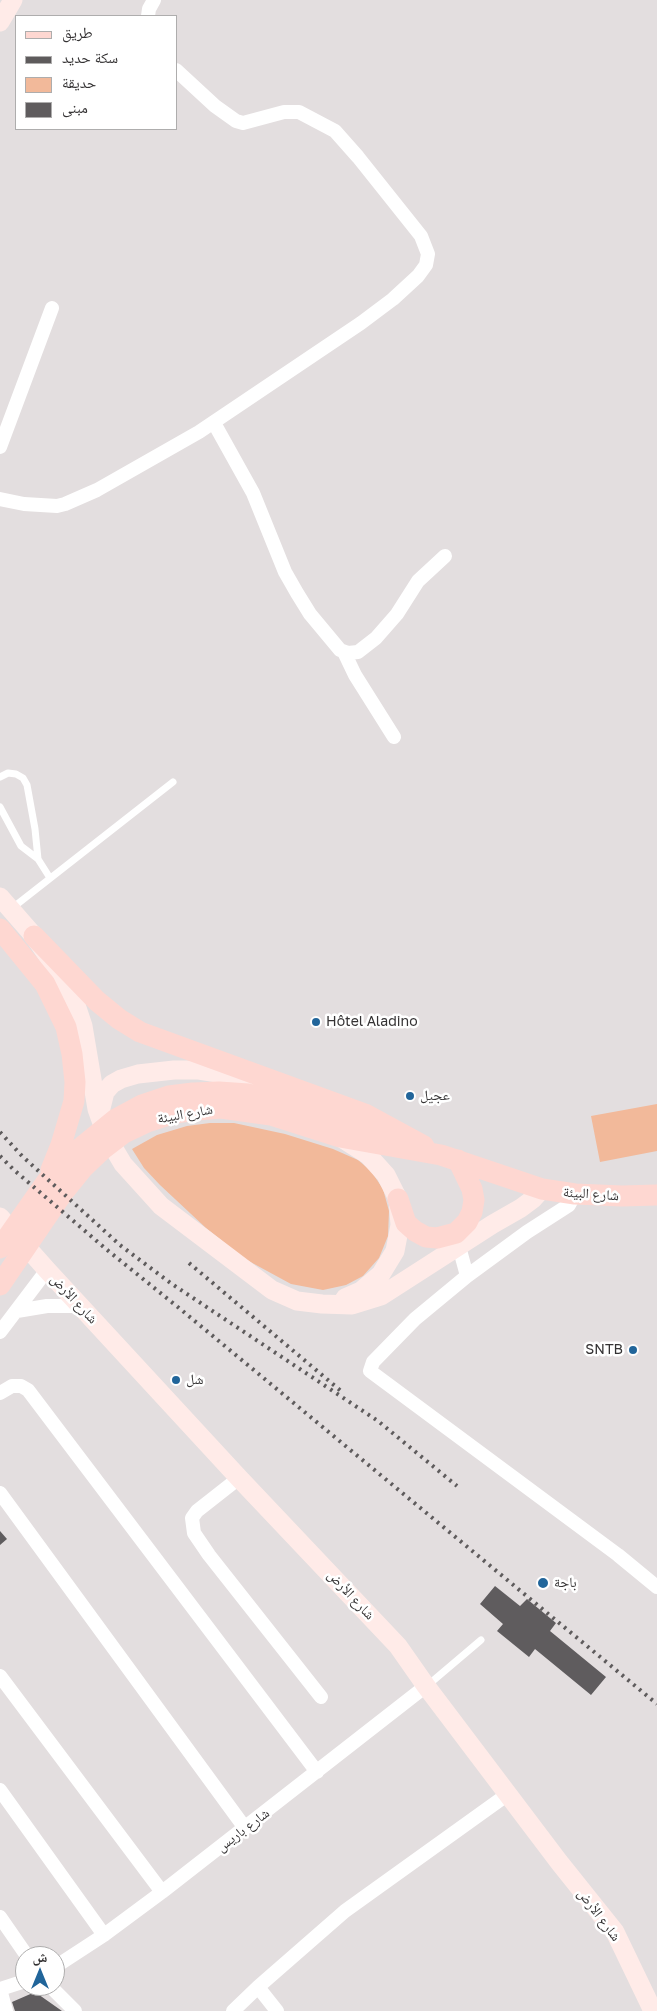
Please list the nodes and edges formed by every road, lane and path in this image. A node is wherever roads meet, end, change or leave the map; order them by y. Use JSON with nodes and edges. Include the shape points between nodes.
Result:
{"nodes":[{"id":1,"x":13,"y":0,"type":"edge"},
{"id":2,"x":154,"y":0,"type":"edge"},
{"id":3,"x":148,"y":15,"type":"edge"},
{"id":4,"x":0,"y":22,"type":"edge"},
{"id":5,"x":178,"y":72,"type":"edge"},
{"id":6,"x":52,"y":308,"type":"dead end"},
{"id":7,"x":214,"y":423,"type":"junction"},
{"id":8,"x":0,"y":447,"type":"edge"},
{"id":9,"x":0,"y":500,"type":"edge"},
{"id":10,"x":445,"y":556,"type":"dead end"},
{"id":11,"x":344,"y":652,"type":"junction"},
{"id":12,"x":394,"y":737,"type":"dead end"},
{"id":13,"x":0,"y":777,"type":"edge"},
{"id":14,"x":173,"y":782,"type":"dead end"},
{"id":15,"x":0,"y":807,"type":"edge"},
{"id":16,"x":38,"y":859,"type":"junction"},
{"id":17,"x":50,"y":878,"type":"junction"},
{"id":18,"x":5,"y":903,"type":"edge"},
{"id":19,"x":0,"y":928,"type":"edge"},
{"id":20,"x":34,"y":936,"type":"junction"},
{"id":21,"x":290,"y":1087,"type":"junction"},
{"id":22,"x":297,"y":1114,"type":"junction"},
{"id":23,"x":100,"y":1115,"type":"junction"},
{"id":24,"x":340,"y":1137,"type":"junction"},
{"id":25,"x":442,"y":1154,"type":"junction"},
{"id":26,"x":542,"y":1189,"type":"junction"},
{"id":27,"x":41,"y":1190,"type":"junction"},
{"id":28,"x":575,"y":1194,"type":"junction"},
{"id":29,"x":657,"y":1195,"type":"edge"},
{"id":30,"x":398,"y":1199,"type":"junction"},
{"id":31,"x":0,"y":1217,"type":"edge"},
{"id":32,"x":457,"y":1240,"type":"junction"},
{"id":33,"x":0,"y":1248,"type":"edge"},
{"id":34,"x":47,"y":1270,"type":"junction"},
{"id":35,"x":468,"y":1276,"type":"junction"},
{"id":36,"x":0,"y":1285,"type":"edge"},
{"id":37,"x":322,"y":1304,"type":"junction"},
{"id":38,"x":81,"y":1306,"type":"junction"},
{"id":39,"x":17,"y":1311,"type":"junction"},
{"id":40,"x":0,"y":1332,"type":"edge"},
{"id":41,"x":0,"y":1393,"type":"edge"},
{"id":42,"x":239,"y":1478,"type":"junction"},
{"id":43,"x":0,"y":1494,"type":"edge"},
{"id":44,"x":657,"y":1587,"type":"edge"},
{"id":45,"x":481,"y":1640,"type":"dead end"},
{"id":46,"x":0,"y":1676,"type":"edge"},
{"id":47,"x":426,"y":1686,"type":"junction"},
{"id":48,"x":321,"y":1697,"type":"dead end"},
{"id":49,"x":318,"y":1772,"type":"junction"},
{"id":50,"x":0,"y":1790,"type":"edge"},
{"id":51,"x":508,"y":1794,"type":"junction"},
{"id":52,"x":244,"y":1828,"type":"junction"},
{"id":53,"x":162,"y":1892,"type":"junction"},
{"id":54,"x":0,"y":1917,"type":"edge"},
{"id":55,"x":104,"y":1935,"type":"junction"},
{"id":56,"x":20,"y":1946,"type":"edge"},
{"id":57,"x":65,"y":1960,"type":"edge"},
{"id":58,"x":15,"y":1984,"type":"edge"},
{"id":59,"x":258,"y":1987,"type":"junction"},
{"id":60,"x":0,"y":1989,"type":"edge"},
{"id":61,"x":60,"y":1996,"type":"edge"},
{"id":62,"x":6,"y":2011,"type":"edge"},
{"id":63,"x":76,"y":2011,"type":"edge"},
{"id":64,"x":233,"y":2011,"type":"edge"},
{"id":65,"x":277,"y":2011,"type":"edge"},
{"id":66,"x":653,"y":2011,"type":"edge"}],
"edges":[{"from":1,"to":4,"type":"main road"},
{"from":2,"to":3,"type":"street"},
{"from":5,"to":7,"type":"street","via":[[236,121],[299,112],[335,131],[421,236],[428,254],[423,270],[394,299]]},
{"from":6,"to":8,"type":"street"},
{"from":7,"to":9,"type":"street","via":[[97,490],[65,504],[45,506]]},
{"from":7,"to":11,"type":"street","via":[[253,493],[285,572],[322,630]]},
{"from":10,"to":11,"type":"street","via":[[418,581],[397,614],[376,638],[358,652]]},
{"from":11,"to":12,"type":"street"},
{"from":13,"to":16,"type":"lane","via":[[16,774],[27,785]]},
{"from":14,"to":17,"type":"lane"},
{"from":15,"to":16,"type":"lane","via":[[21,846]]},
{"from":16,"to":17,"type":"lane"},
{"from":17,"to":18,"type":"lane"},
{"from":18,"to":20,"type":"main road"},
{"from":19,"to":27,"type":"main road","via":[[45,984],[66,1027],[72,1054],[74,1101],[61,1145]]},
{"from":20,"to":21,"type":"main road","via":[[97,1001],[133,1028]]},
{"from":20,"to":23,"type":"main road","via":[[74,999],[83,1026]]},
{"from":21,"to":23,"type":"main road","via":[[199,1070],[138,1074],[112,1084],[105,1092]]},
{"from":21,"to":25,"type":"main road","via":[[364,1114]]},
{"from":22,"to":24,"type":"main road","name":"شارع البيئة"},
{"from":22,"to":25,"type":"main road","name":"شارع البيئة"},
{"from":22,"to":27,"type":"main road","name":"شارع البيئة","via":[[270,1098],[202,1092],[169,1096],[116,1118],[67,1159]]},
{"from":22,"to":36,"type":"main road","name":"شارع البيئة","via":[[221,1108],[197,1110],[175,1113],[124,1133],[83,1168]]},
{"from":23,"to":37,"type":"main road","via":[[107,1137],[122,1164],[161,1206],[272,1290],[297,1301]]},
{"from":24,"to":25,"type":"main road","name":"شارع البيئة"},
{"from":24,"to":30,"type":"main road","via":[[378,1164]]},
{"from":25,"to":26,"type":"main road","name":"شارع البيئة"},
{"from":25,"to":32,"type":"main road","via":[[472,1189],[474,1200],[472,1212]]},
{"from":26,"to":28,"type":"main road","name":"شارع البيئة"},
{"from":26,"to":32,"type":"main road","via":[[521,1208]]},
{"from":27,"to":33,"type":"main road","name":"شارع البيئة"},
{"from":28,"to":29,"type":"main road","name":"شارع البيئة"},
{"from":28,"to":35,"type":"street","via":[[569,1204]]},
{"from":30,"to":32,"type":"main road","via":[[406,1223],[415,1232],[426,1237]]},
{"from":30,"to":37,"type":"main road","via":[[399,1238],[385,1268],[361,1291]]},
{"from":31,"to":34,"type":"main road","name":"شارع الأرض"},
{"from":32,"to":35,"type":"street"},
{"from":32,"to":37,"type":"main road","via":[[381,1296],[352,1305]]},
{"from":34,"to":38,"type":"main road","name":"شارع الأرض"},
{"from":34,"to":39,"type":"street"},
{"from":35,"to":44,"type":"street","via":[[415,1319],[373,1362],[370,1371]]},
{"from":38,"to":39,"type":"street","via":[[47,1306]]},
{"from":38,"to":42,"type":"main road","name":"شارع الأرض"},
{"from":39,"to":40,"type":"street"},
{"from":41,"to":49,"type":"street","via":[[12,1386],[28,1390]]},
{"from":42,"to":47,"type":"main road","name":"شارع الأرض","via":[[398,1646]]},
{"from":42,"to":48,"type":"street","via":[[197,1511],[192,1518],[194,1533]]},
{"from":43,"to":52,"type":"street"},
{"from":45,"to":47,"type":"lane"},
{"from":46,"to":53,"type":"street"},
{"from":47,"to":49,"type":"street","name":"شارع باريس"},
{"from":47,"to":51,"type":"main road","name":"شارع الأرض"},
{"from":49,"to":52,"type":"street","name":"شارع باريس"},
{"from":50,"to":55,"type":"street"},
{"from":51,"to":59,"type":"street","via":[[346,1911]]},
{"from":51,"to":66,"type":"main road","name":"شارع الأرض","via":[[615,1932]]},
{"from":52,"to":53,"type":"street","name":"شارع باريس"},
{"from":53,"to":55,"type":"street","name":"شارع باريس"},
{"from":54,"to":56,"type":"street"},
{"from":55,"to":57,"type":"street","name":"شارع باريس"},
{"from":58,"to":60,"type":"street"},
{"from":59,"to":64,"type":"street"},
{"from":59,"to":65,"type":"street"},
{"from":60,"to":62,"type":"street"},
{"from":61,"to":63,"type":"street"}]}
